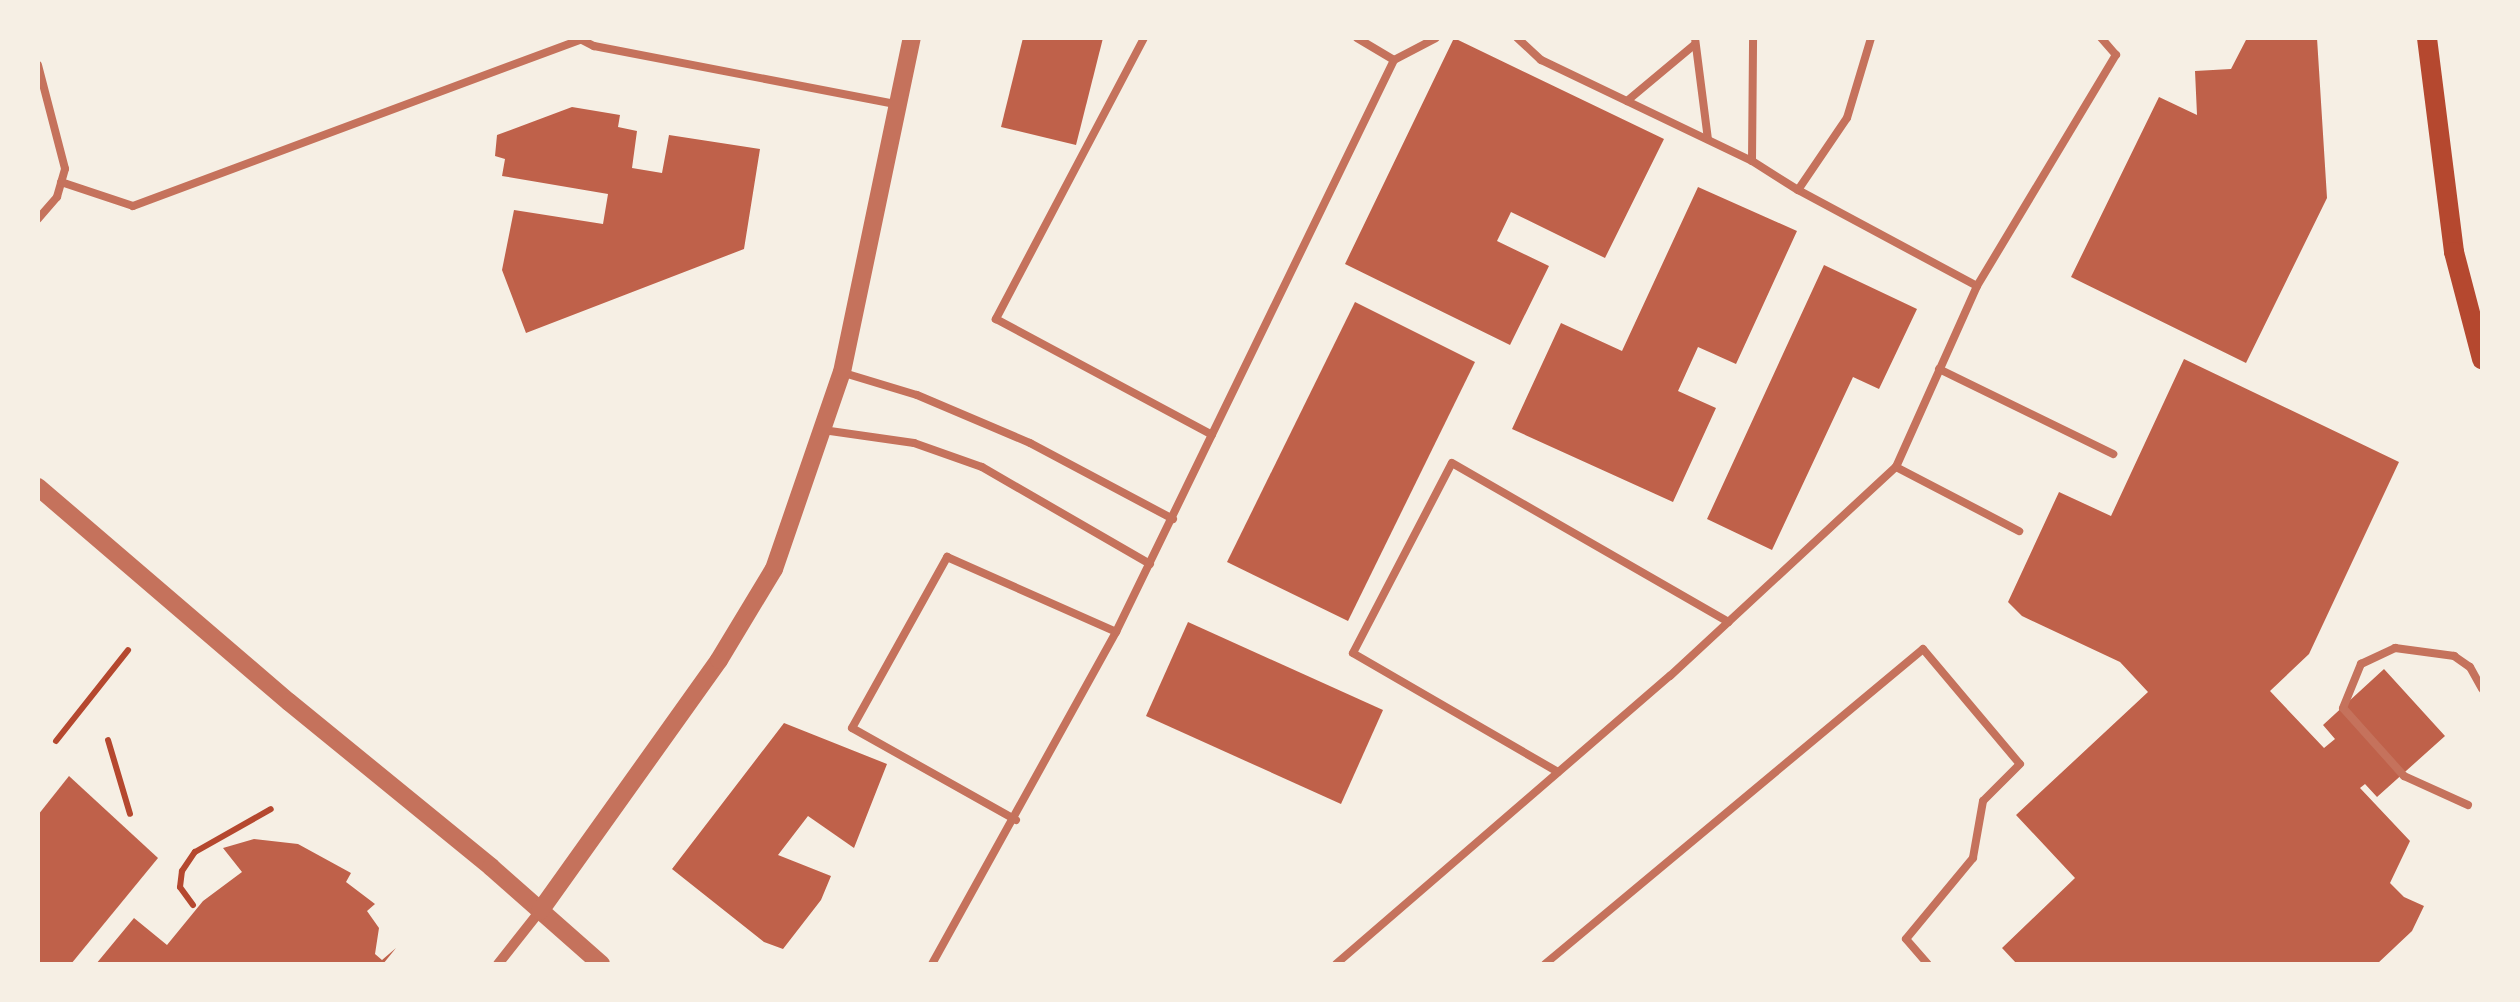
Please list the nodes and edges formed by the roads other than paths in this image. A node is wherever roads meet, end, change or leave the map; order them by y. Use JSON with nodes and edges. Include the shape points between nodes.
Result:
{"nodes":[{"id":1,"x":580,"y":38,"type":"edge"},
{"id":2,"x":912,"y":38,"type":"edge"},
{"id":3,"x":1144,"y":38,"type":"edge"},
{"id":4,"x":1357,"y":38,"type":"edge"},
{"id":5,"x":1436,"y":38,"type":"edge"},
{"id":6,"x":1517,"y":38,"type":"edge"},
{"id":7,"x":1753,"y":38,"type":"edge"},
{"id":8,"x":1871,"y":38,"type":"edge"},
{"id":9,"x":2101,"y":38,"type":"edge"},
{"id":10,"x":2427,"y":38,"type":"edge"},
{"id":11,"x":1695,"y":41,"type":"edge"},
{"id":12,"x":1394,"y":60,"type":"junction"},
{"id":13,"x":38,"y":65,"type":"edge"},
{"id":14,"x":1627,"y":101,"type":"junction"},
{"id":15,"x":899,"y":104,"type":"junction"},
{"id":16,"x":1708,"y":140,"type":"junction"},
{"id":17,"x":1752,"y":161,"type":"junction"},
{"id":18,"x":61,"y":182,"type":"junction"},
{"id":19,"x":1798,"y":190,"type":"junction"},
{"id":20,"x":38,"y":219,"type":"edge"},
{"id":21,"x":1976,"y":286,"type":"junction"},
{"id":22,"x":2482,"y":359,"type":"edge"},
{"id":23,"x":1939,"y":370,"type":"junction"},
{"id":24,"x":842,"y":372,"type":"junction"},
{"id":25,"x":822,"y":430,"type":"junction"},
{"id":26,"x":1212,"y":435,"type":"junction"},
{"id":27,"x":2113,"y":454,"type":"dead end"},
{"id":28,"x":1896,"y":467,"type":"junction"},
{"id":29,"x":38,"y":488,"type":"edge"},
{"id":30,"x":1172,"y":519,"type":"junction"},
{"id":31,"x":2019,"y":532,"type":"dead end"},
{"id":32,"x":1150,"y":564,"type":"junction"},
{"id":33,"x":1730,"y":622,"type":"junction"},
{"id":34,"x":1116,"y":632,"type":"junction"},
{"id":35,"x":2482,"y":659,"type":"edge"},
{"id":36,"x":2470,"y":667,"type":"junction"},
{"id":37,"x":2482,"y":690,"type":"edge"},
{"id":38,"x":1558,"y":772,"type":"junction"},
{"id":39,"x":2468,"y":805,"type":"dead end"},
{"id":40,"x":1016,"y":820,"type":"junction"},
{"id":41,"x":540,"y":911,"type":"junction"},
{"id":42,"x":498,"y":964,"type":"edge"},
{"id":43,"x":600,"y":964,"type":"edge"},
{"id":44,"x":932,"y":964,"type":"edge"},
{"id":45,"x":1336,"y":964,"type":"edge"},
{"id":46,"x":1545,"y":964,"type":"edge"},
{"id":47,"x":1928,"y":964,"type":"edge"}],
"edges":[{"from":1,"to":15,"type":"lane"},
{"from":1,"to":18,"type":"lane","via":[[133,206]]},
{"from":2,"to":15,"type":"street"},
{"from":3,"to":26,"type":"lane","via":[[996,319]]},
{"from":4,"to":12,"type":"lane"},
{"from":5,"to":12,"type":"lane"},
{"from":6,"to":14,"type":"lane","via":[[1541,60]]},
{"from":7,"to":17,"type":"lane"},
{"from":8,"to":19,"type":"lane","via":[[1847,118]]},
{"from":9,"to":21,"type":"lane","via":[[2116,55]]},
{"from":10,"to":22,"type":"main road","via":[[2454,252]]},
{"from":11,"to":14,"type":"lane"},
{"from":11,"to":16,"type":"lane"},
{"from":12,"to":26,"type":"lane"},
{"from":13,"to":18,"type":"lane","via":[[65,169]]},
{"from":14,"to":16,"type":"lane"},
{"from":15,"to":24,"type":"street"},
{"from":16,"to":17,"type":"lane"},
{"from":17,"to":19,"type":"lane"},
{"from":18,"to":20,"type":"lane"},
{"from":19,"to":21,"type":"lane"},
{"from":21,"to":23,"type":"lane"},
{"from":23,"to":27,"type":"lane"},
{"from":23,"to":28,"type":"lane"},
{"from":24,"to":25,"type":"street"},
{"from":24,"to":30,"type":"lane","via":[[918,395],[1030,443]]},
{"from":25,"to":32,"type":"lane","via":[[914,443],[982,467]]},
{"from":25,"to":41,"type":"street","via":[[774,569],[719,660]]},
{"from":26,"to":30,"type":"lane"},
{"from":28,"to":31,"type":"lane"},
{"from":28,"to":33,"type":"lane"},
{"from":29,"to":41,"type":"street"},
{"from":30,"to":32,"type":"lane"},
{"from":32,"to":34,"type":"lane"},
{"from":33,"to":38,"type":"lane"},
{"from":33,"to":38,"type":"lane","via":[[1452,462],[1352,653]]},
{"from":34,"to":40,"type":"lane"},
{"from":34,"to":40,"type":"lane","via":[[947,557],[852,728]]},
{"from":35,"to":36,"type":"lane"},
{"from":36,"to":37,"type":"lane"},
{"from":36,"to":39,"type":"lane","via":[[2454,656],[2395,648],[2361,664],[2343,708],[2404,776]]},
{"from":38,"to":45,"type":"lane"},
{"from":40,"to":44,"type":"lane"},
{"from":41,"to":42,"type":"street"},
{"from":41,"to":43,"type":"street"},
{"from":46,"to":47,"type":"lane","via":[[1923,649],[2020,764],[1983,801],[1973,858],[1906,940]]}]}
